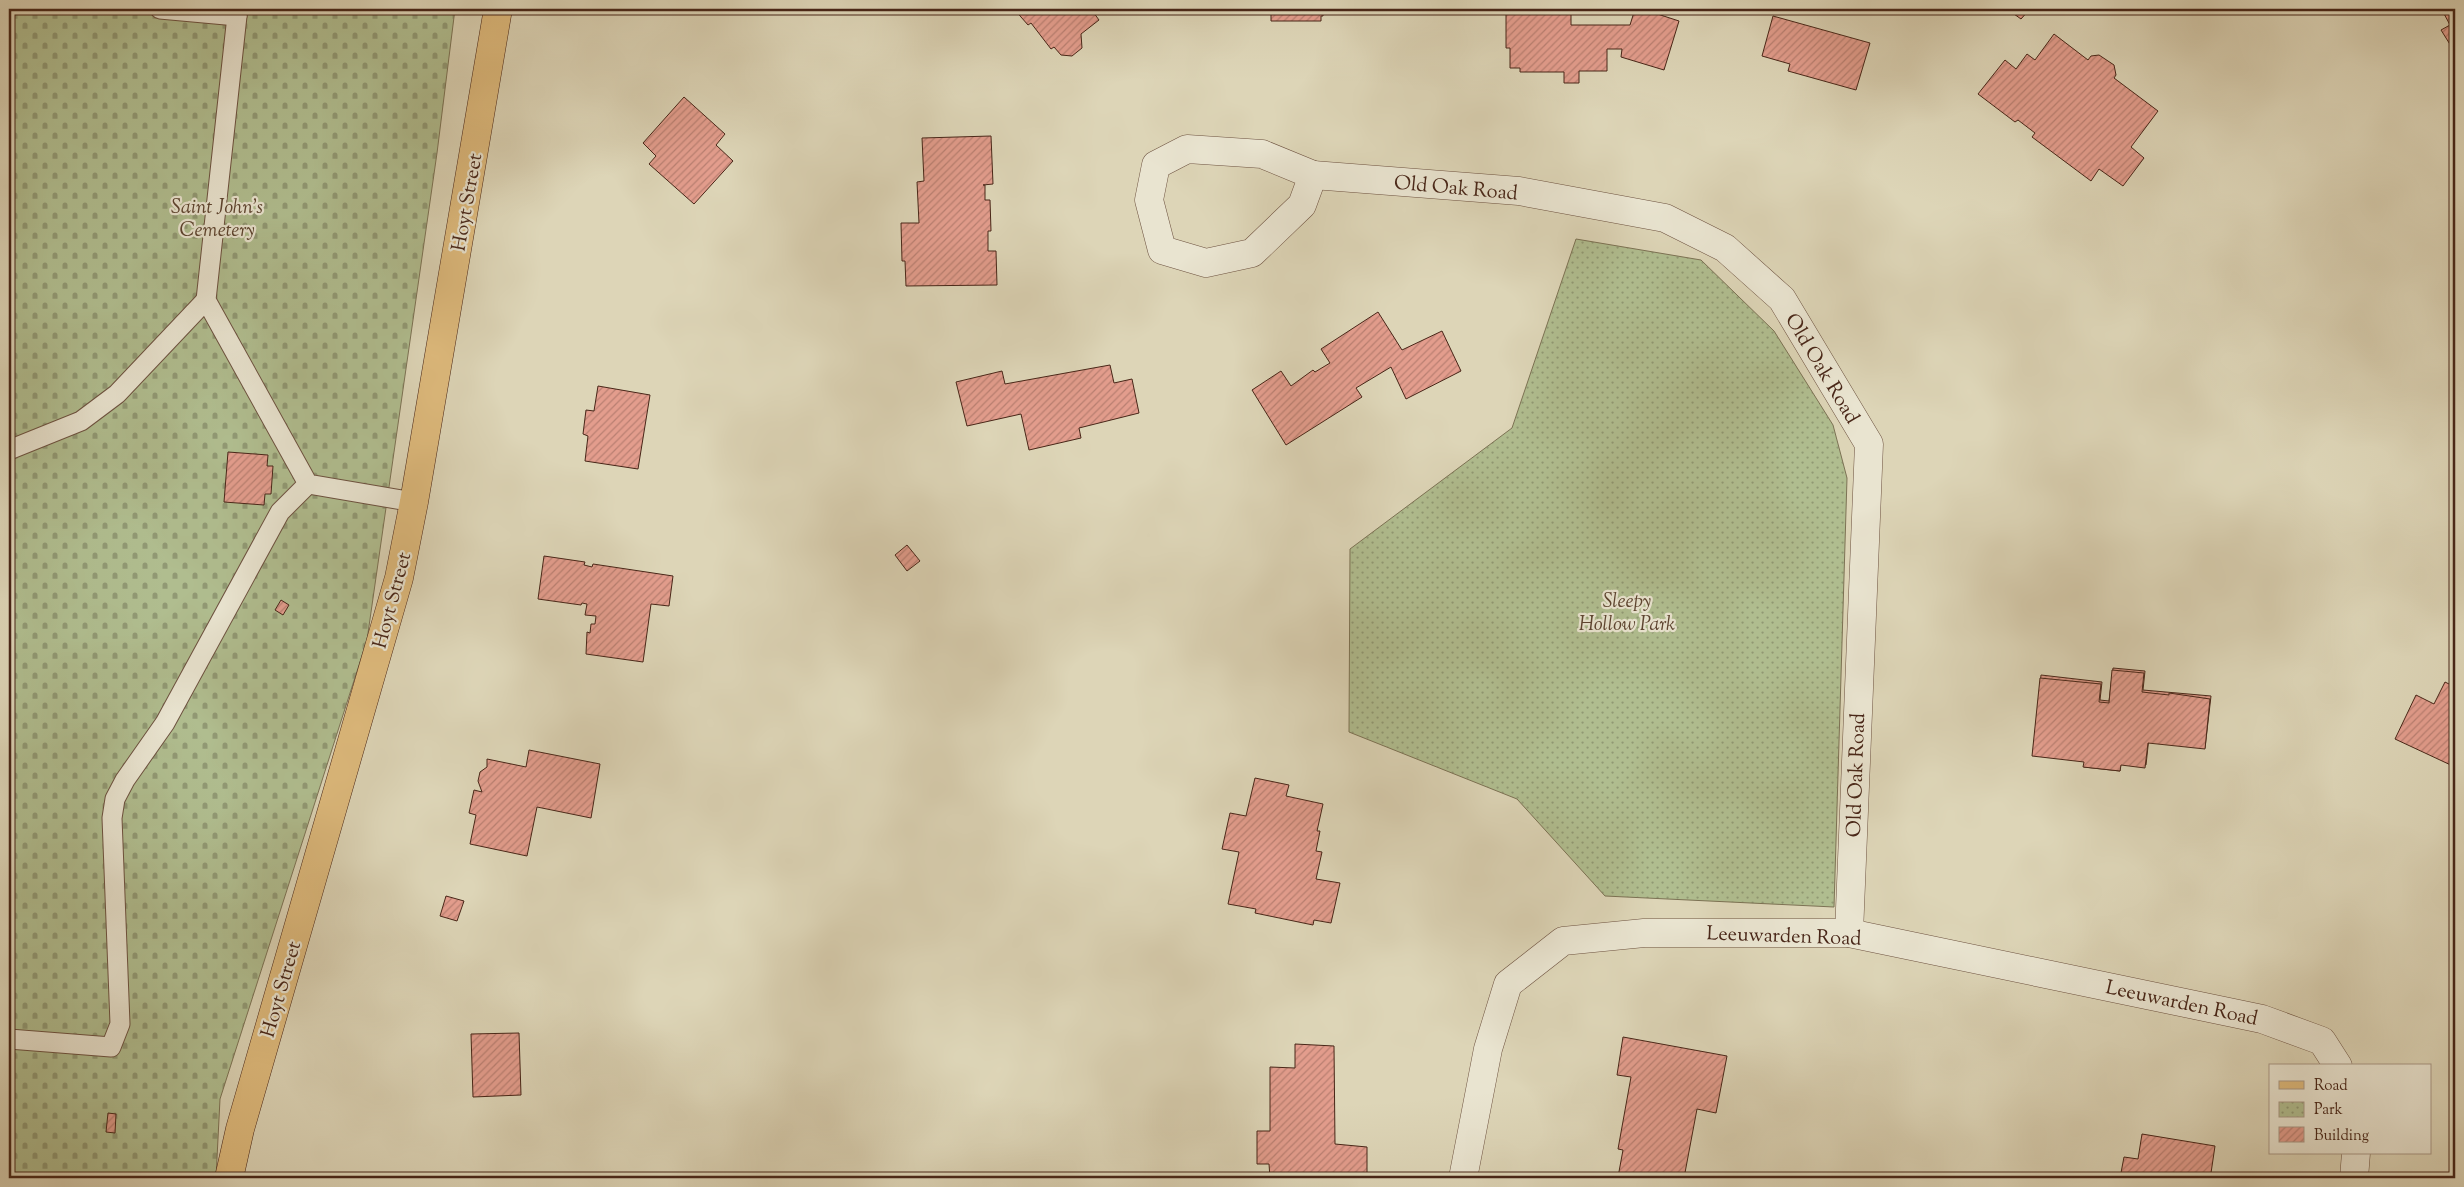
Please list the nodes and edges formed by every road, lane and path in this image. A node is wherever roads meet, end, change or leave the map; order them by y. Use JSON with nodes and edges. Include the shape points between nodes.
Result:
{"nodes":[{"id":1,"x":160,"y":9,"type":"edge"},
{"id":2,"x":498,"y":9,"type":"edge"},
{"id":3,"x":237,"y":12,"type":"edge"},
{"id":4,"x":1313,"y":175,"type":"junction"},
{"id":5,"x":206,"y":300,"type":"junction"},
{"id":6,"x":9,"y":450,"type":"edge"},
{"id":7,"x":308,"y":484,"type":"junction"},
{"id":8,"x":414,"y":502,"type":"junction"},
{"id":9,"x":1849,"y":933,"type":"junction"},
{"id":10,"x":9,"y":1039,"type":"edge"},
{"id":11,"x":2337,"y":1064,"type":"edge"},
{"id":12,"x":2356,"y":1154,"type":"edge"},
{"id":13,"x":229,"y":1178,"type":"edge"},
{"id":14,"x":1463,"y":1178,"type":"edge"},
{"id":15,"x":2354,"y":1178,"type":"edge"}],
"edges":[{"from":1,"to":3,"type":"lane"},
{"from":2,"to":8,"type":"main road","name":"Hoyt Street"},
{"from":3,"to":5,"type":"lane"},
{"from":4,"to":4,"type":"street","name":"Old Oak Road","via":[[1262,154],[1187,148],[1156,164],[1149,200],[1162,250],[1206,263],[1252,253],[1302,205]]},
{"from":4,"to":9,"type":"street","name":"Old Oak Road","via":[[1519,191],[1665,218],[1725,248],[1782,299],[1869,444]]},
{"from":5,"to":6,"type":"lane","via":[[117,394],[80,421]]},
{"from":5,"to":7,"type":"lane"},
{"from":7,"to":8,"type":"lane"},
{"from":7,"to":10,"type":"lane","via":[[280,512],[165,723],[115,799],[112,818],[120,1024],[111,1047]]},
{"from":8,"to":13,"type":"main road","name":"Hoyt Street","via":[[399,578],[240,1129]]},
{"from":9,"to":11,"type":"street","name":"Leeuwarden Road","via":[[2262,1019],[2322,1041]]},
{"from":9,"to":14,"type":"street","name":"Leeuwarden Road","via":[[1644,933],[1564,941],[1508,984],[1488,1049]]},
{"from":12,"to":15,"type":"street"}]}
